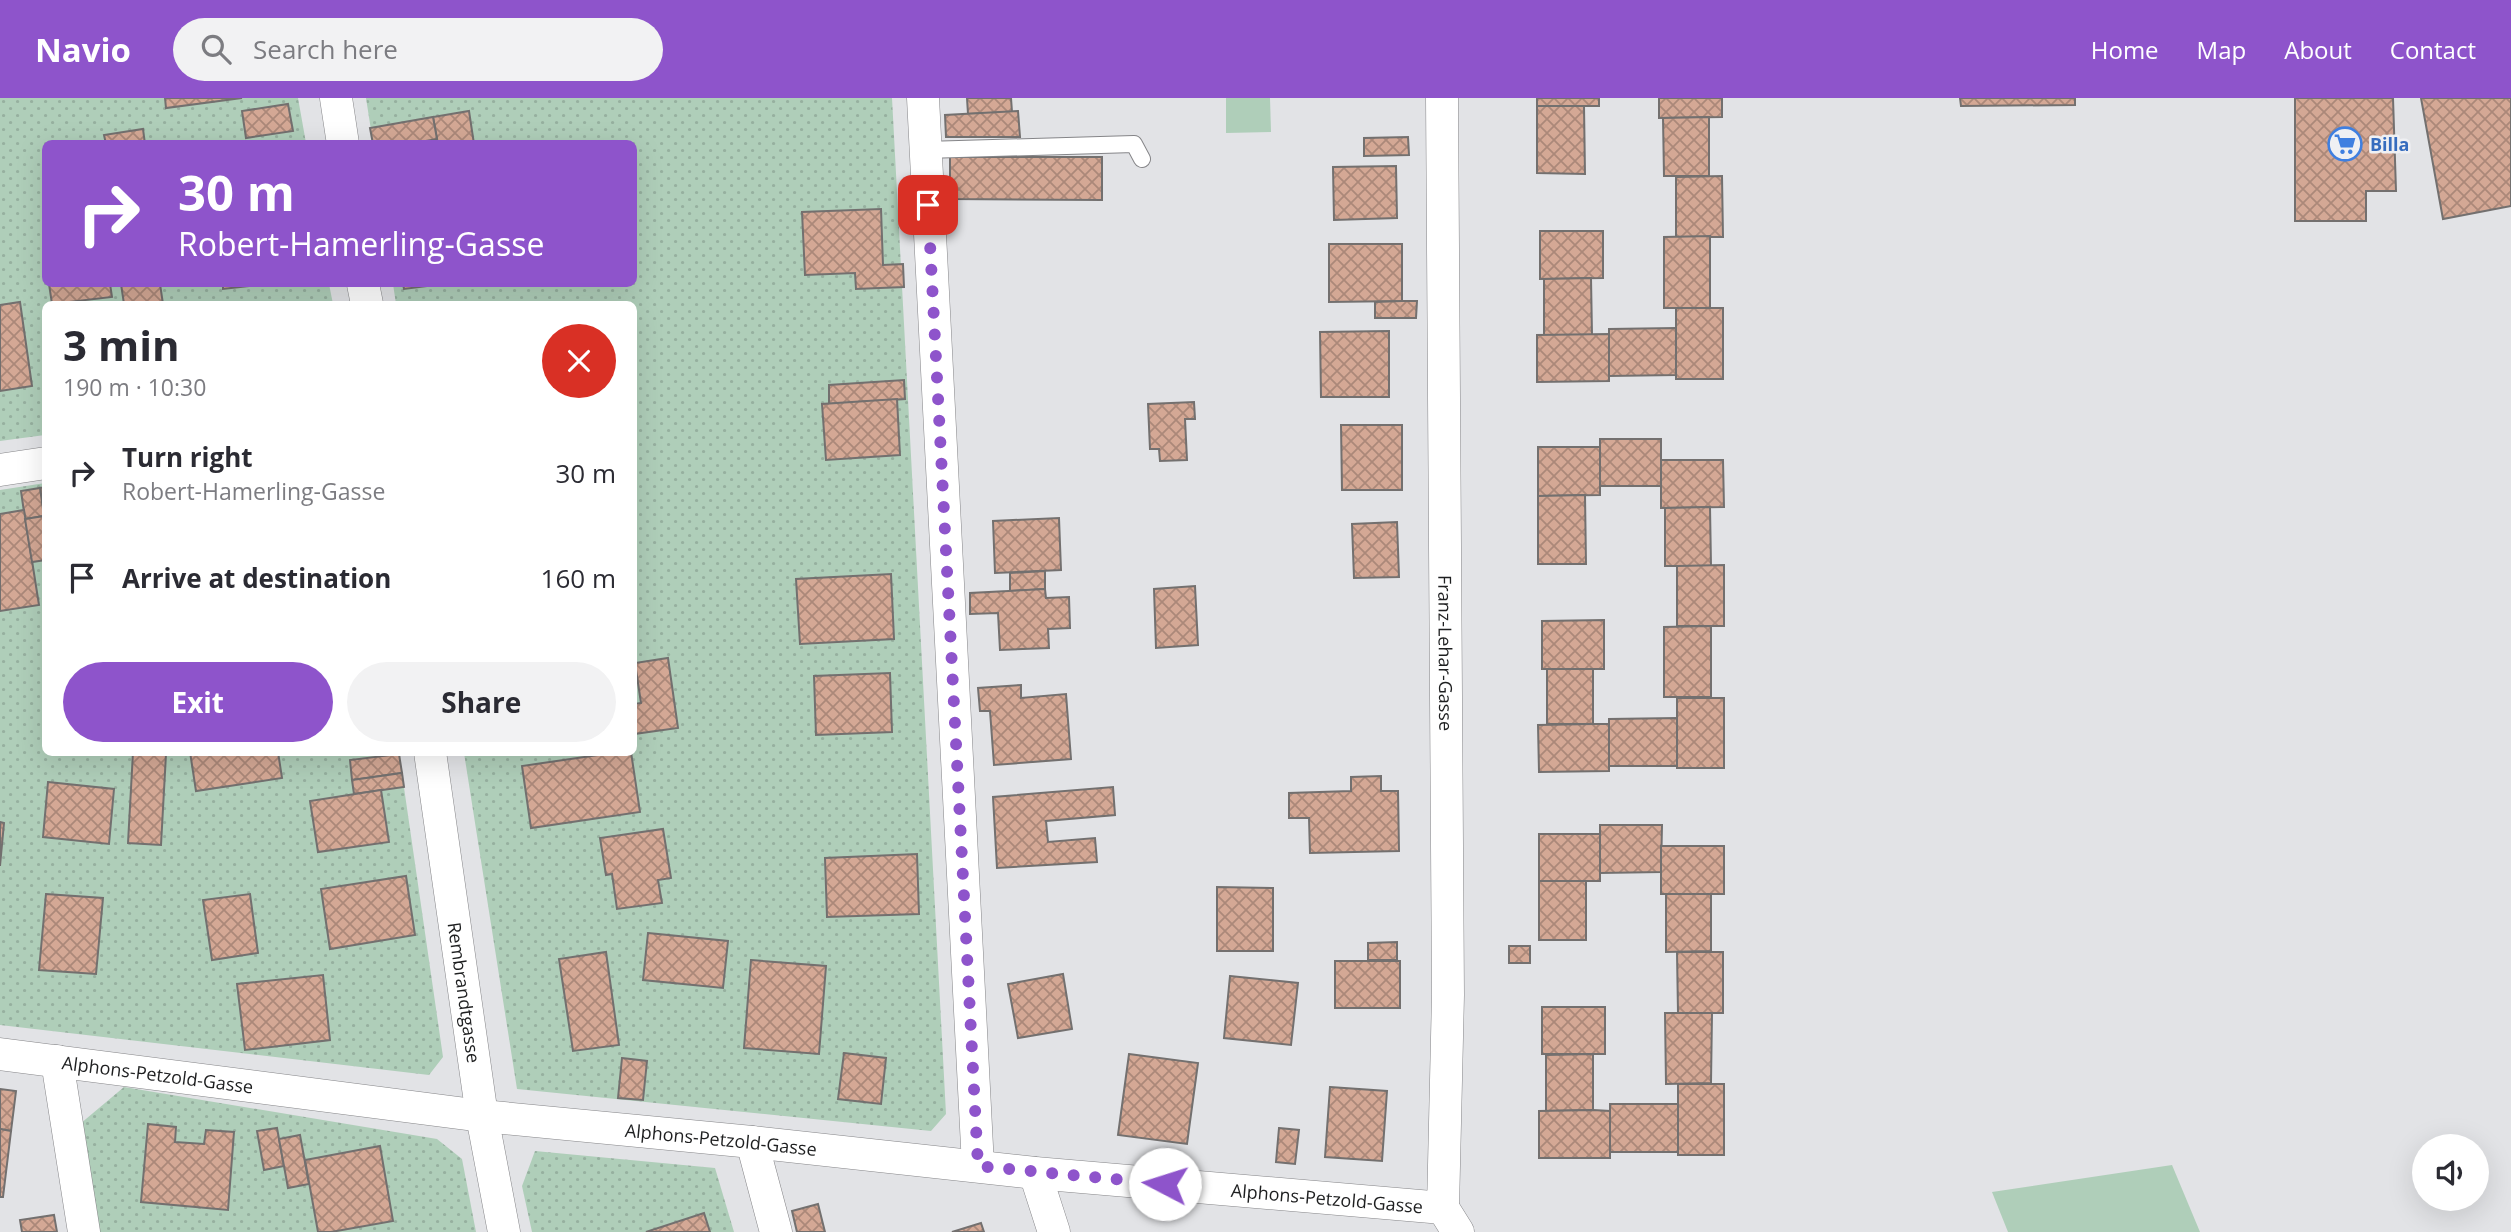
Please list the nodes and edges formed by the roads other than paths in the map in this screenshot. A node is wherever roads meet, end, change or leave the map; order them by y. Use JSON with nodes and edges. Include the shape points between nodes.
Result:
{"nodes":[{"id":1,"x":337,"y":98,"type":"edge"},
{"id":2,"x":923,"y":98,"type":"edge"},
{"id":3,"x":1442,"y":98,"type":"edge"},
{"id":4,"x":342,"y":140,"type":"edge"},
{"id":5,"x":925,"y":150,"type":"junction"},
{"id":6,"x":1142,"y":159,"type":"dead end"},
{"id":7,"x":42,"y":464,"type":"edge"},
{"id":8,"x":0,"y":470,"type":"edge"},
{"id":9,"x":431,"y":756,"type":"edge"},
{"id":10,"x":0,"y":1054,"type":"edge"},
{"id":11,"x":57,"y":1061,"type":"junction"},
{"id":12,"x":482,"y":1116,"type":"junction"},
{"id":13,"x":752,"y":1142,"type":"junction"},
{"id":14,"x":978,"y":1166,"type":"junction"},
{"id":15,"x":1035,"y":1173,"type":"junction"},
{"id":16,"x":1450,"y":1220,"type":"edge"},
{"id":17,"x":84,"y":1232,"type":"edge"},
{"id":18,"x":505,"y":1232,"type":"edge"},
{"id":19,"x":776,"y":1232,"type":"edge"},
{"id":20,"x":1054,"y":1232,"type":"edge"}],
"edges":[{"from":1,"to":4,"type":"street"},
{"from":2,"to":5,"type":"street"},
{"from":3,"to":16,"type":"street","name":"Franz-Lehar-Gasse"},
{"from":5,"to":6,"type":"lane","via":[[1133,144]]},
{"from":5,"to":14,"type":"street"},
{"from":7,"to":8,"type":"street"},
{"from":9,"to":12,"type":"street","name":"Rembrandtgasse"},
{"from":10,"to":11,"type":"street","name":"Alphons-Petzold-Gasse"},
{"from":11,"to":12,"type":"street","name":"Alphons-Petzold-Gasse"},
{"from":11,"to":17,"type":"street"},
{"from":12,"to":13,"type":"street","name":"Alphons-Petzold-Gasse"},
{"from":12,"to":18,"type":"street","name":"Rembrandtgasse"},
{"from":13,"to":14,"type":"street","name":"Alphons-Petzold-Gasse"},
{"from":13,"to":19,"type":"street"},
{"from":14,"to":15,"type":"street","name":"Alphons-Petzold-Gasse"},
{"from":15,"to":16,"type":"street","name":"Alphons-Petzold-Gasse"},
{"from":15,"to":20,"type":"street"}]}
